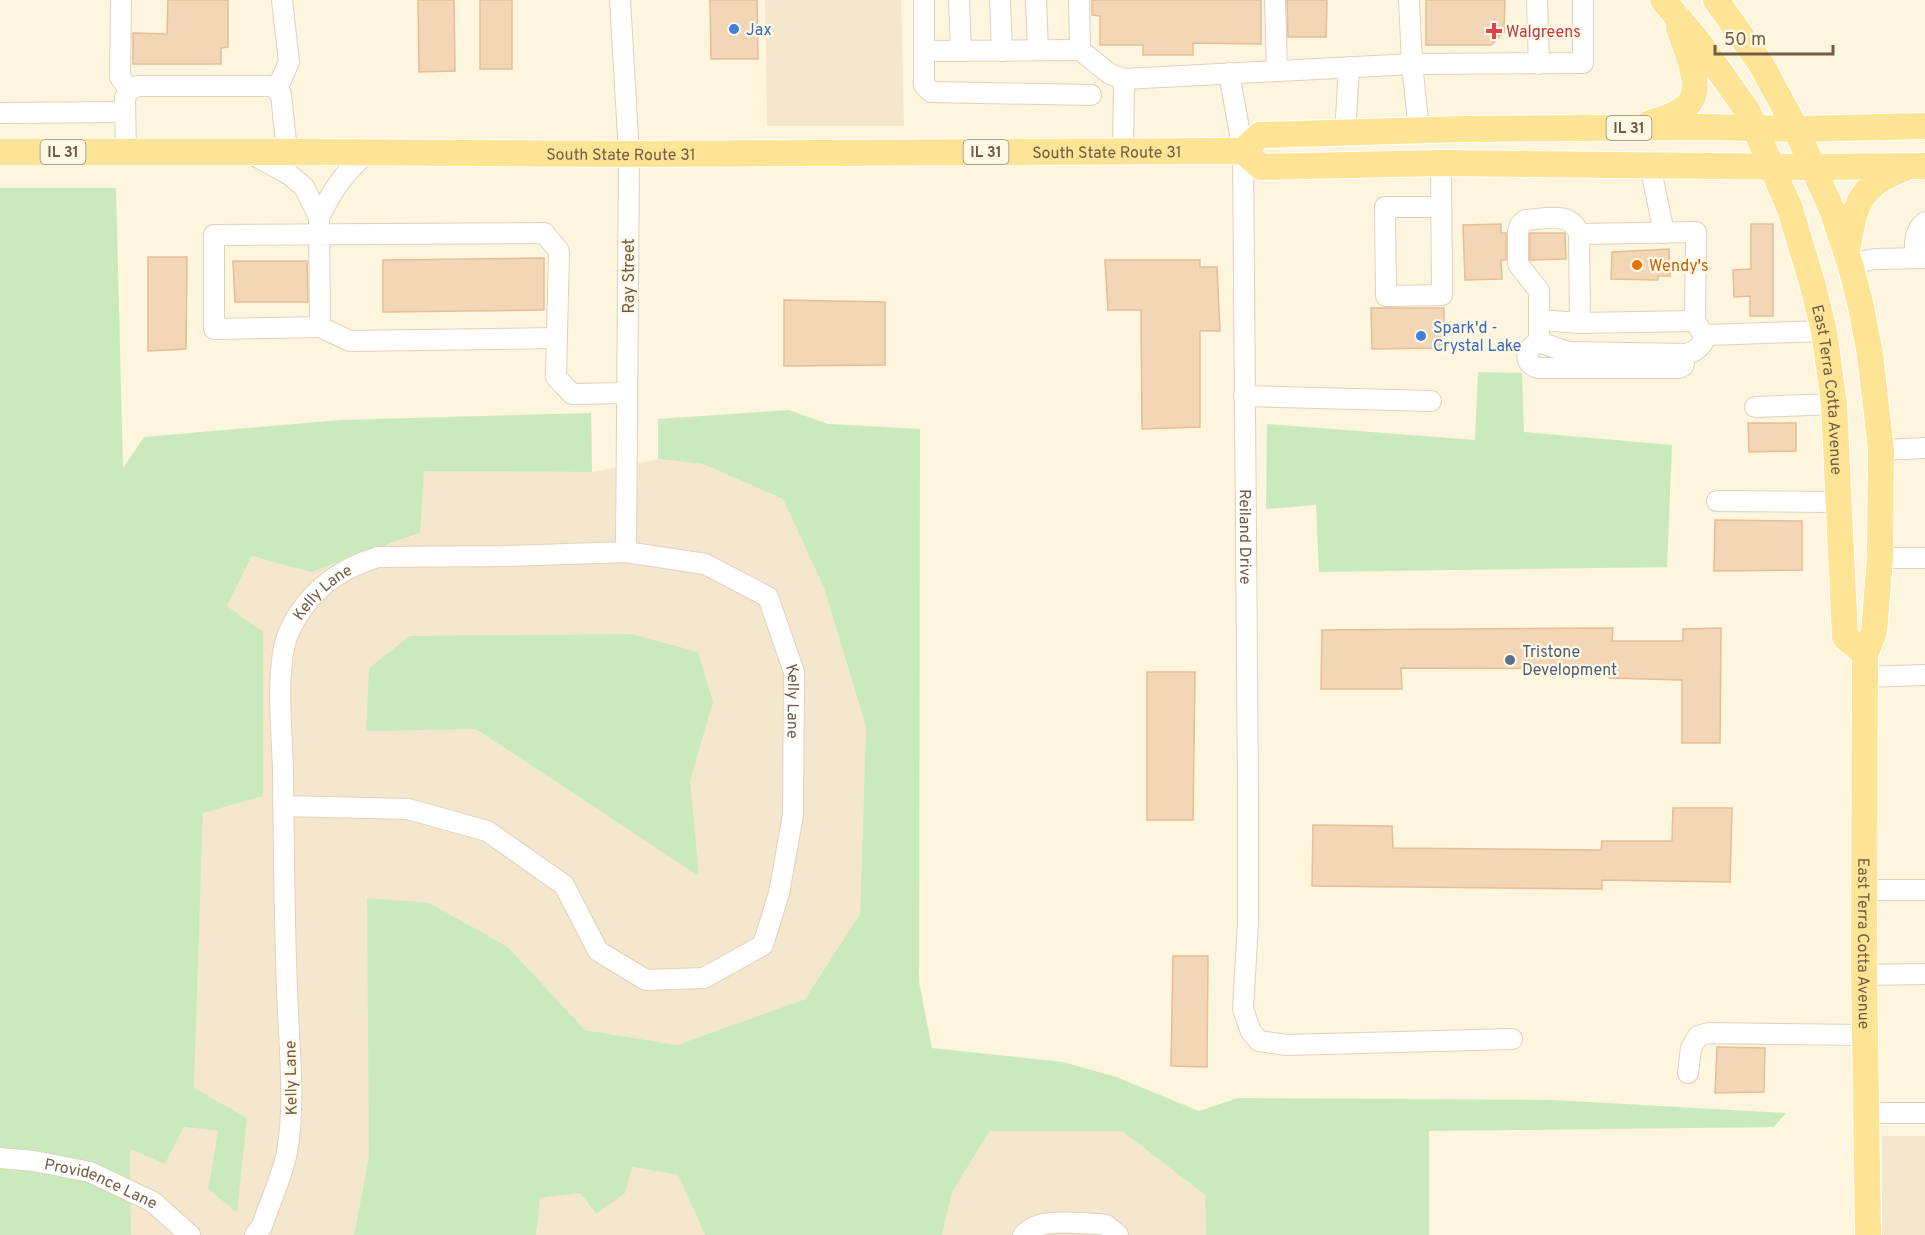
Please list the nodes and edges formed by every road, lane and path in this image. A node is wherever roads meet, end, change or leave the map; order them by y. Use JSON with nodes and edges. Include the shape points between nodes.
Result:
{"nodes":[{"id":1,"x":121,"y":0,"type":"edge"},
{"id":2,"x":282,"y":0,"type":"edge"},
{"id":3,"x":620,"y":0,"type":"edge"},
{"id":4,"x":924,"y":0,"type":"edge"},
{"id":5,"x":959,"y":0,"type":"edge"},
{"id":6,"x":1000,"y":0,"type":"edge"},
{"id":7,"x":1036,"y":0,"type":"edge"},
{"id":8,"x":1079,"y":0,"type":"edge"},
{"id":9,"x":1275,"y":0,"type":"edge"},
{"id":10,"x":1409,"y":0,"type":"edge"},
{"id":11,"x":1537,"y":0,"type":"edge"},
{"id":12,"x":1582,"y":0,"type":"edge"},
{"id":13,"x":1663,"y":0,"type":"edge"},
{"id":14,"x":1716,"y":0,"type":"edge"},
{"id":15,"x":1038,"y":50,"type":"junction"},
{"id":16,"x":1080,"y":50,"type":"junction"},
{"id":17,"x":924,"y":51,"type":"junction"},
{"id":18,"x":961,"y":51,"type":"junction"},
{"id":19,"x":1002,"y":51,"type":"junction"},
{"id":20,"x":1412,"y":64,"type":"junction"},
{"id":21,"x":1539,"y":64,"type":"junction"},
{"id":22,"x":1349,"y":67,"type":"junction"},
{"id":23,"x":1277,"y":70,"type":"junction"},
{"id":24,"x":1229,"y":73,"type":"junction"},
{"id":25,"x":1124,"y":79,"type":"junction"},
{"id":26,"x":277,"y":89,"type":"junction"},
{"id":27,"x":129,"y":90,"type":"junction"},
{"id":28,"x":1091,"y":95,"type":"dead end"},
{"id":29,"x":125,"y":112,"type":"junction"},
{"id":30,"x":0,"y":113,"type":"edge"},
{"id":31,"x":1925,"y":126,"type":"edge"},
{"id":32,"x":1626,"y":128,"type":"junction"},
{"id":33,"x":1756,"y":128,"type":"junction"},
{"id":34,"x":1796,"y":129,"type":"junction"},
{"id":35,"x":1419,"y":131,"type":"junction"},
{"id":36,"x":1345,"y":134,"type":"junction"},
{"id":37,"x":1243,"y":151,"type":"junction"},
{"id":38,"x":0,"y":152,"type":"edge"},
{"id":39,"x":126,"y":152,"type":"junction"},
{"id":40,"x":248,"y":152,"type":"junction"},
{"id":41,"x":287,"y":152,"type":"junction"},
{"id":42,"x":368,"y":152,"type":"junction"},
{"id":43,"x":1123,"y":152,"type":"junction"},
{"id":44,"x":629,"y":154,"type":"junction"},
{"id":45,"x":1441,"y":163,"type":"junction"},
{"id":46,"x":1650,"y":165,"type":"junction"},
{"id":47,"x":1919,"y":166,"type":"edge"},
{"id":48,"x":1773,"y":167,"type":"junction"},
{"id":49,"x":1812,"y":168,"type":"junction"},
{"id":50,"x":1441,"y":207,"type":"junction"},
{"id":51,"x":1925,"y":222,"type":"edge"},
{"id":52,"x":319,"y":226,"type":"junction"},
{"id":53,"x":1664,"y":233,"type":"junction"},
{"id":54,"x":1579,"y":234,"type":"junction"},
{"id":55,"x":1920,"y":258,"type":"edge"},
{"id":56,"x":1848,"y":259,"type":"junction"},
{"id":57,"x":1539,"y":320,"type":"junction"},
{"id":58,"x":1580,"y":323,"type":"junction"},
{"id":59,"x":320,"y":327,"type":"junction"},
{"id":60,"x":1701,"y":328,"type":"junction"},
{"id":61,"x":1824,"y":331,"type":"junction"},
{"id":62,"x":557,"y":338,"type":"junction"},
{"id":63,"x":627,"y":393,"type":"junction"},
{"id":64,"x":1244,"y":396,"type":"junction"},
{"id":65,"x":1431,"y":401,"type":"dead end"},
{"id":66,"x":1834,"y":404,"type":"junction"},
{"id":67,"x":1755,"y":407,"type":"dead end"},
{"id":68,"x":1925,"y":448,"type":"edge"},
{"id":69,"x":1881,"y":450,"type":"junction"},
{"id":70,"x":1717,"y":501,"type":"dead end"},
{"id":71,"x":1838,"y":502,"type":"junction"},
{"id":72,"x":626,"y":552,"type":"junction"},
{"id":73,"x":1880,"y":558,"type":"junction"},
{"id":74,"x":1925,"y":558,"type":"edge"},
{"id":75,"x":1865,"y":665,"type":"junction"},
{"id":76,"x":1925,"y":675,"type":"edge"},
{"id":77,"x":283,"y":806,"type":"junction"},
{"id":78,"x":1864,"y":890,"type":"junction"},
{"id":79,"x":1925,"y":890,"type":"edge"},
{"id":80,"x":1925,"y":974,"type":"edge"},
{"id":81,"x":1864,"y":975,"type":"junction"},
{"id":82,"x":1865,"y":1035,"type":"junction"},
{"id":83,"x":1512,"y":1039,"type":"dead end"},
{"id":84,"x":1688,"y":1072,"type":"dead end"},
{"id":85,"x":1865,"y":1113,"type":"junction"},
{"id":86,"x":1925,"y":1113,"type":"edge"},
{"id":87,"x":0,"y":1158,"type":"edge"},
{"id":88,"x":190,"y":1235,"type":"edge"},
{"id":89,"x":255,"y":1235,"type":"edge"},
{"id":90,"x":1023,"y":1235,"type":"edge"},
{"id":91,"x":1118,"y":1235,"type":"edge"},
{"id":92,"x":1868,"y":1235,"type":"edge"}],
"edges":[{"from":1,"to":27,"type":"street","via":[[120,77]]},
{"from":2,"to":26,"type":"street","via":[[289,62]]},
{"from":3,"to":44,"type":"street","name":"Ray Street"},
{"from":4,"to":17,"type":"street"},
{"from":5,"to":18,"type":"street"},
{"from":6,"to":19,"type":"street"},
{"from":7,"to":15,"type":"street"},
{"from":8,"to":16,"type":"street"},
{"from":9,"to":23,"type":"street"},
{"from":10,"to":20,"type":"street"},
{"from":11,"to":21,"type":"street"},
{"from":12,"to":21,"type":"street","via":[[1583,63]]},
{"from":13,"to":32,"type":"main road","via":[[1687,51],[1693,72],[1693,97],[1670,116]]},
{"from":13,"to":33,"type":"main road","name":"East Terra Cotta Avenue","via":[[1727,79]]},
{"from":14,"to":34,"type":"main road","name":"East Terra Cotta Avenue","via":[[1761,64]]},
{"from":15,"to":16,"type":"street"},
{"from":15,"to":19,"type":"street"},
{"from":16,"to":25,"type":"street","via":[[1110,74]]},
{"from":17,"to":18,"type":"street"},
{"from":17,"to":28,"type":"street","via":[[924,85],[931,92]]},
{"from":18,"to":19,"type":"street"},
{"from":20,"to":21,"type":"street"},
{"from":20,"to":22,"type":"street"},
{"from":20,"to":35,"type":"street"},
{"from":22,"to":23,"type":"street"},
{"from":22,"to":36,"type":"street"},
{"from":23,"to":24,"type":"street"},
{"from":24,"to":25,"type":"street"},
{"from":24,"to":37,"type":"street","name":"Reiland Drive"},
{"from":25,"to":43,"type":"street"},
{"from":26,"to":27,"type":"street","via":[[138,86]]},
{"from":26,"to":41,"type":"street","via":[[284,111]]},
{"from":27,"to":29,"type":"street"},
{"from":29,"to":30,"type":"street"},
{"from":29,"to":39,"type":"street"},
{"from":31,"to":34,"type":"main road","number":"IL 31"},
{"from":32,"to":33,"type":"main road","number":"IL 31"},
{"from":32,"to":35,"type":"main road","number":"IL 31"},
{"from":33,"to":34,"type":"main road","number":"IL 31"},
{"from":33,"to":48,"type":"main road","name":"East Terra Cotta Avenue"},
{"from":34,"to":49,"type":"main road","name":"East Terra Cotta Avenue"},
{"from":35,"to":36,"type":"main road","number":"IL 31"},
{"from":36,"to":37,"type":"main road","number":"IL 31","via":[[1260,135]]},
{"from":37,"to":43,"type":"main road","name":"South State Route 31","number":"IL 31"},
{"from":37,"to":45,"type":"main road","number":"IL 31","via":[[1261,167]]},
{"from":37,"to":64,"type":"street","name":"Reiland Drive"},
{"from":38,"to":39,"type":"main road","name":"South State Route 31","number":"IL 31"},
{"from":39,"to":40,"type":"main road","name":"South State Route 31","number":"IL 31"},
{"from":40,"to":41,"type":"main road","name":"South State Route 31","number":"IL 31"},
{"from":40,"to":52,"type":"street","via":[[304,187]]},
{"from":41,"to":42,"type":"main road","name":"South State Route 31","number":"IL 31"},
{"from":42,"to":44,"type":"main road","name":"South State Route 31","number":"IL 31"},
{"from":42,"to":52,"type":"street","via":[[334,187]]},
{"from":43,"to":44,"type":"main road","name":"South State Route 31","number":"IL 31"},
{"from":44,"to":63,"type":"street","name":"Ray Street"},
{"from":45,"to":46,"type":"main road","number":"IL 31"},
{"from":45,"to":50,"type":"street"},
{"from":46,"to":48,"type":"main road","number":"IL 31"},
{"from":46,"to":53,"type":"street"},
{"from":47,"to":49,"type":"main road","number":"IL 31"},
{"from":47,"to":56,"type":"main road","via":[[1885,176],[1860,199],[1853,218]]},
{"from":48,"to":49,"type":"main road","number":"IL 31"},
{"from":48,"to":61,"type":"main road","name":"East Terra Cotta Avenue","via":[[1801,245]]},
{"from":49,"to":56,"type":"main road","name":"East Terra Cotta Avenue","via":[[1832,210]]},
{"from":50,"to":50,"type":"street","via":[[1442,295],[1386,296],[1385,207]]},
{"from":51,"to":55,"type":"street","via":[[1915,236]]},
{"from":52,"to":59,"type":"street"},
{"from":52,"to":59,"type":"street","via":[[214,235],[214,328]]},
{"from":52,"to":62,"type":"street","via":[[544,233],[559,251]]},
{"from":53,"to":54,"type":"street"},
{"from":53,"to":60,"type":"street","via":[[1696,232]]},
{"from":54,"to":57,"type":"street","via":[[1576,225],[1562,218],[1525,220],[1520,225],[1518,264],[1539,291]]},
{"from":54,"to":58,"type":"street"},
{"from":55,"to":56,"type":"street"},
{"from":56,"to":69,"type":"main road","name":"East Terra Cotta Avenue","via":[[1870,354]]},
{"from":57,"to":58,"type":"street"},
{"from":57,"to":60,"type":"street","via":[[1539,342],[1568,352],[1686,354],[1702,345]]},
{"from":58,"to":60,"type":"street"},
{"from":59,"to":62,"type":"street","via":[[350,341]]},
{"from":60,"to":61,"type":"street"},
{"from":61,"to":66,"type":"main road","name":"East Terra Cotta Avenue"},
{"from":62,"to":63,"type":"street","via":[[556,377],[572,394]]},
{"from":63,"to":72,"type":"street","name":"Ray Street"},
{"from":64,"to":65,"type":"street"},
{"from":64,"to":83,"type":"street","name":"Reiland Drive","via":[[1248,923],[1243,1009],[1251,1032],[1259,1041],[1287,1045]]},
{"from":66,"to":67,"type":"street"},
{"from":66,"to":71,"type":"main road","name":"East Terra Cotta Avenue"},
{"from":68,"to":69,"type":"street"},
{"from":69,"to":73,"type":"main road","name":"East Terra Cotta Avenue"},
{"from":70,"to":71,"type":"street"},
{"from":71,"to":75,"type":"main road","name":"East Terra Cotta Avenue","via":[[1845,637]]},
{"from":72,"to":77,"type":"street","name":"Kelly Lane","via":[[378,557],[342,571],[300,611],[288,636],[281,667]]},
{"from":72,"to":77,"type":"street","name":"Kelly Lane","via":[[705,564],[768,597],[794,672],[793,815],[779,893],[763,945],[704,978],[646,980],[598,951],[564,885],[487,831],[408,809]]},
{"from":73,"to":74,"type":"street"},
{"from":73,"to":75,"type":"main road","name":"East Terra Cotta Avenue","via":[[1874,632]]},
{"from":75,"to":76,"type":"street"},
{"from":75,"to":78,"type":"main road","name":"East Terra Cotta Avenue"},
{"from":77,"to":89,"type":"street","name":"Kelly Lane","via":[[292,1068],[290,1126],[286,1155]]},
{"from":78,"to":79,"type":"street"},
{"from":78,"to":81,"type":"main road","name":"East Terra Cotta Avenue"},
{"from":80,"to":81,"type":"street"},
{"from":81,"to":82,"type":"main road","name":"East Terra Cotta Avenue"},
{"from":82,"to":84,"type":"street","via":[[1709,1033],[1698,1036],[1691,1048]]},
{"from":82,"to":85,"type":"main road","name":"East Terra Cotta Avenue"},
{"from":85,"to":86,"type":"street"},
{"from":85,"to":92,"type":"main road","name":"East Terra Cotta Avenue"},
{"from":87,"to":88,"type":"street","name":"Providence Lane","via":[[90,1172],[153,1202]]},
{"from":90,"to":91,"type":"street","via":[[1044,1223],[1100,1224]]}]}
